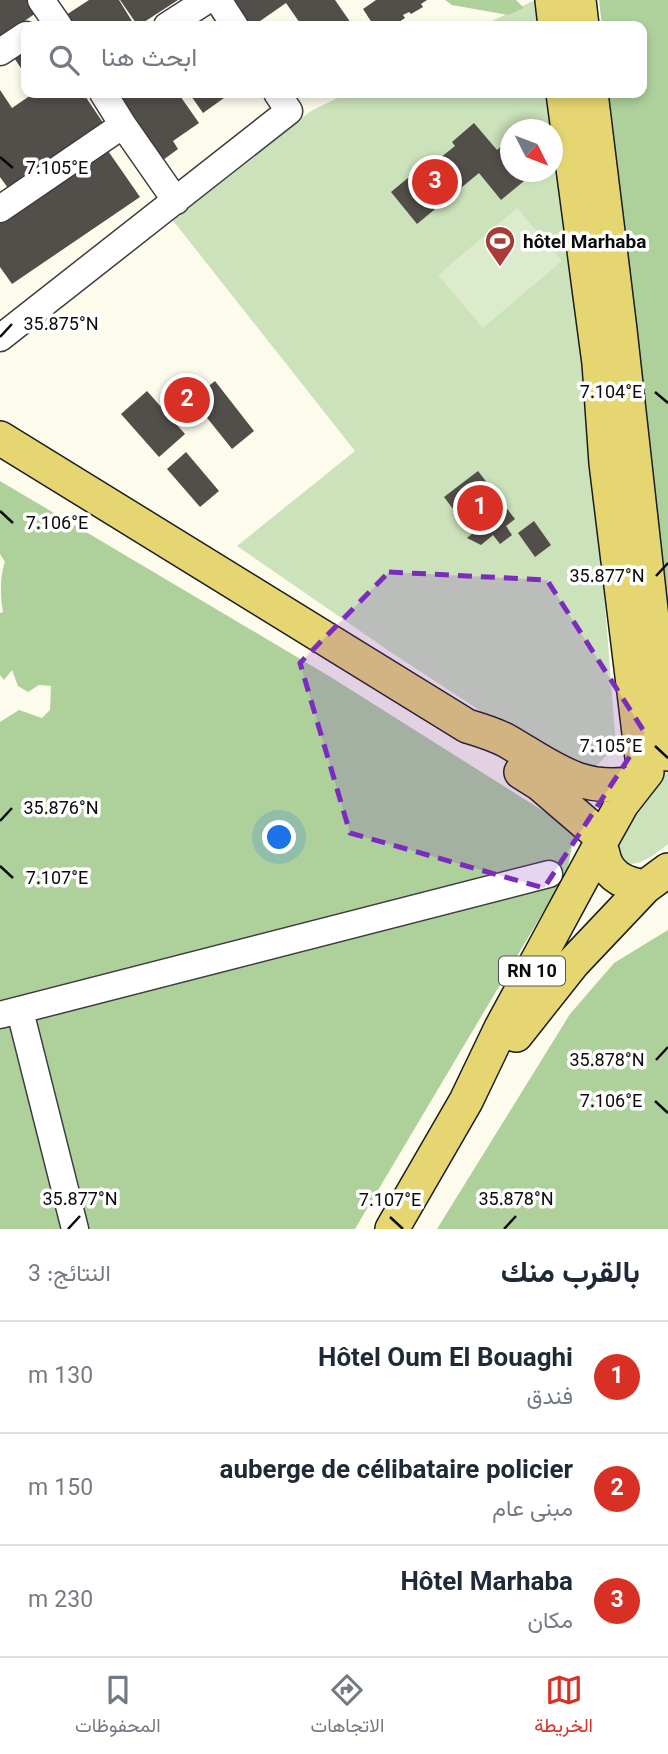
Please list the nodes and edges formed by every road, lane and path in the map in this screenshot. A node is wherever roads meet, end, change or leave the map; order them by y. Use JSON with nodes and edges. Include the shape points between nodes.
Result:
{"nodes":[{"id":1,"x":207,"y":0,"type":"edge"},
{"id":2,"x":218,"y":0,"type":"edge"},
{"id":3,"x":552,"y":0,"type":"edge"},
{"id":4,"x":579,"y":0,"type":"edge"},
{"id":5,"x":175,"y":21,"type":"edge"},
{"id":6,"x":231,"y":21,"type":"edge"},
{"id":7,"x":554,"y":21,"type":"edge"},
{"id":8,"x":581,"y":21,"type":"edge"},
{"id":9,"x":21,"y":38,"type":"edge"},
{"id":10,"x":0,"y":52,"type":"edge"},
{"id":11,"x":106,"y":98,"type":"edge"},
{"id":12,"x":280,"y":98,"type":"edge"},
{"id":13,"x":564,"y":98,"type":"edge"},
{"id":14,"x":592,"y":98,"type":"edge"},
{"id":15,"x":123,"y":125,"type":"junction"},
{"id":16,"x":176,"y":201,"type":"junction"},
{"id":17,"x":1,"y":205,"type":"edge"},
{"id":18,"x":0,"y":338,"type":"edge"},
{"id":19,"x":0,"y":438,"type":"edge"},
{"id":20,"x":467,"y":726,"type":"junction"},
{"id":21,"x":654,"y":766,"type":"edge"},
{"id":22,"x":602,"y":841,"type":"junction"},
{"id":23,"x":549,"y":874,"type":"dead end"},
{"id":24,"x":658,"y":882,"type":"edge"},
{"id":25,"x":10,"y":1013,"type":"edge"},
{"id":26,"x":466,"y":1101,"type":"junction"},
{"id":27,"x":75,"y":1229,"type":"edge"},
{"id":28,"x":392,"y":1229,"type":"edge"}],
"edges":[{"from":1,"to":5,"type":"street"},
{"from":2,"to":6,"type":"street"},
{"from":3,"to":7,"type":"main road"},
{"from":4,"to":8,"type":"main road"},
{"from":9,"to":10,"type":"street"},
{"from":11,"to":15,"type":"street"},
{"from":12,"to":16,"type":"street","via":[[289,111]]},
{"from":13,"to":21,"type":"main road","via":[[599,363],[606,463]]},
{"from":14,"to":21,"type":"main road","via":[[621,330]]},
{"from":15,"to":16,"type":"street"},
{"from":15,"to":17,"type":"street"},
{"from":16,"to":18,"type":"street"},
{"from":19,"to":20,"type":"main road"},
{"from":20,"to":21,"type":"main road","via":[[504,740],[572,779],[597,785]]},
{"from":20,"to":22,"type":"main road","via":[[489,750],[540,784]]},
{"from":21,"to":22,"type":"main road"},
{"from":22,"to":24,"type":"main road","via":[[603,858],[619,880]]},
{"from":22,"to":26,"type":"main road","number":"RN 10"},
{"from":23,"to":25,"type":"street"},
{"from":24,"to":26,"type":"main road","number":"RN 10","via":[[573,963]]},
{"from":25,"to":27,"type":"street"},
{"from":26,"to":28,"type":"main road","number":"RN 10"}]}
